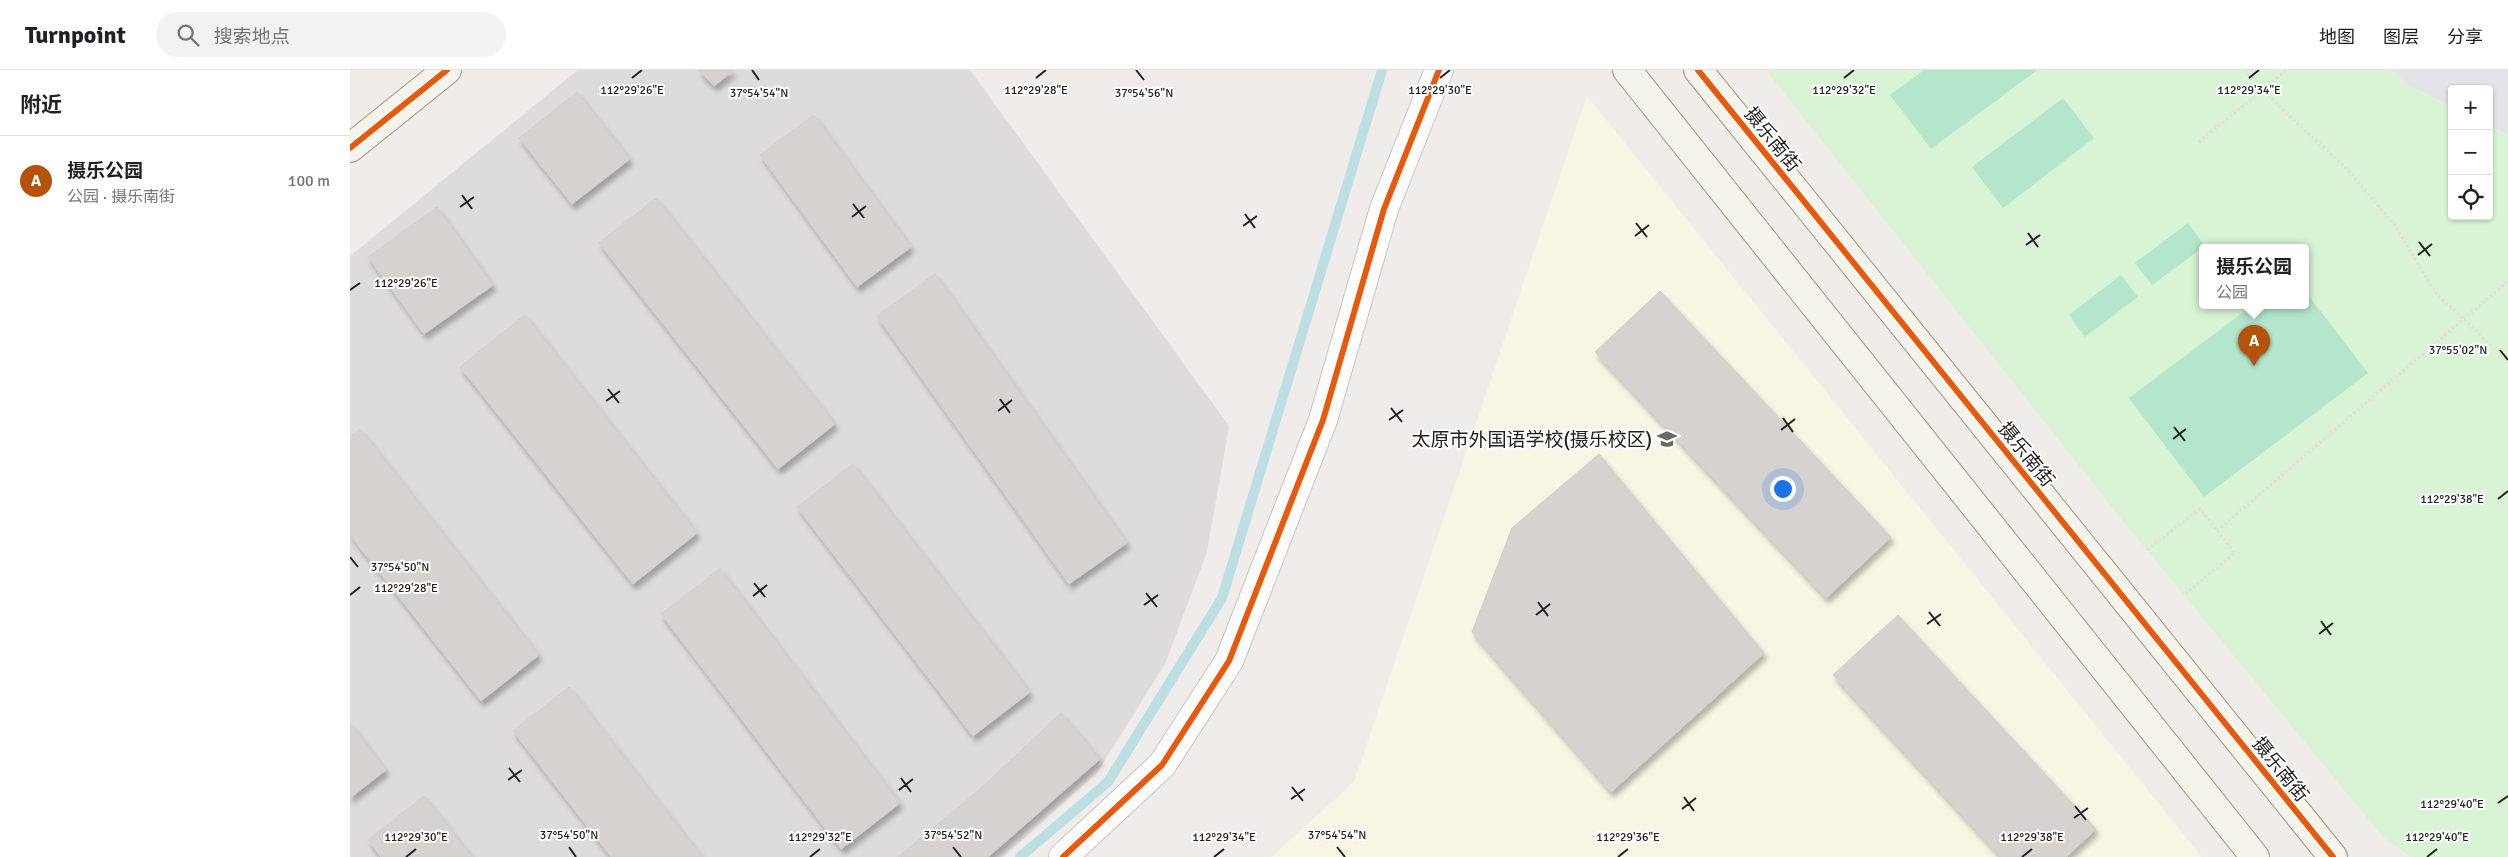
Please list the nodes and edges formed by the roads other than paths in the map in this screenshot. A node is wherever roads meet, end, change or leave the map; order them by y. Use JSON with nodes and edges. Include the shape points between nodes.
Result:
{"nodes":[{"id":1,"x":447,"y":70,"type":"edge"},
{"id":2,"x":1439,"y":70,"type":"edge"},
{"id":3,"x":1627,"y":70,"type":"edge"},
{"id":4,"x":1698,"y":70,"type":"edge"},
{"id":5,"x":350,"y":148,"type":"edge"},
{"id":6,"x":1063,"y":857,"type":"edge"},
{"id":7,"x":2255,"y":857,"type":"edge"},
{"id":8,"x":2332,"y":857,"type":"edge"}],
"edges":[{"from":1,"to":5,"type":"street"},
{"from":2,"to":6,"type":"street","via":[[1384,209],[1323,420],[1229,661],[1162,765]]},
{"from":3,"to":7,"type":"street"},
{"from":4,"to":8,"type":"street","name":"摄乐南街"}]}
